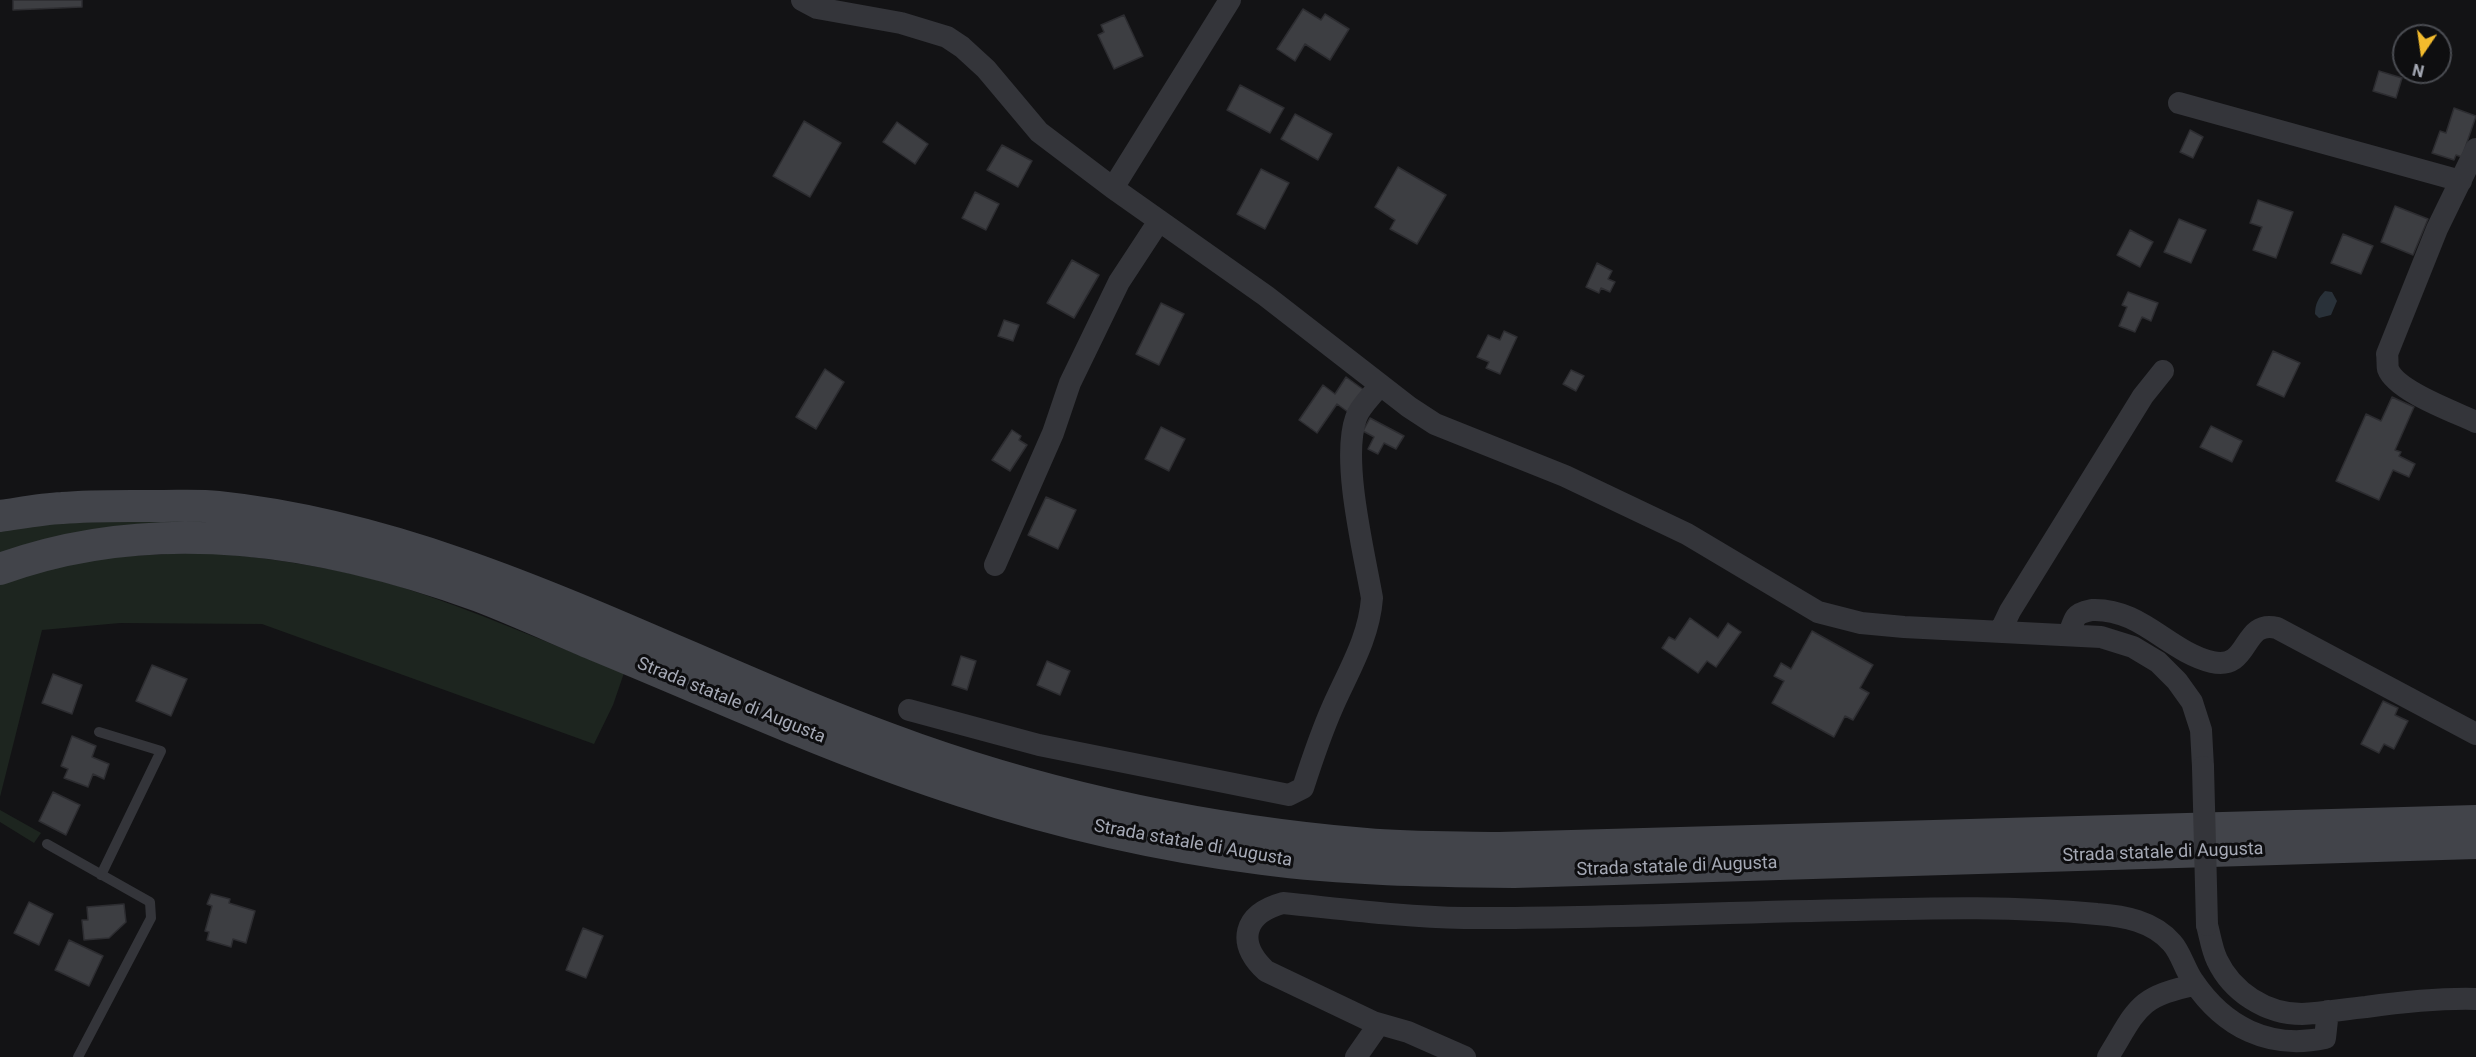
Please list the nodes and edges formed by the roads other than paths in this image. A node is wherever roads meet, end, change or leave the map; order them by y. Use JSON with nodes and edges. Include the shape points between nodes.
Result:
{"nodes":[{"id":1,"x":802,"y":0,"type":"edge"},
{"id":2,"x":1230,"y":0,"type":"edge"},
{"id":3,"x":2179,"y":103,"type":"dead end"},
{"id":4,"x":2476,"y":149,"type":"edge"},
{"id":5,"x":2461,"y":181,"type":"junction"},
{"id":6,"x":1113,"y":188,"type":"junction"},
{"id":7,"x":1159,"y":221,"type":"junction"},
{"id":8,"x":2163,"y":371,"type":"dead end"},
{"id":9,"x":1380,"y":384,"type":"junction"},
{"id":10,"x":2476,"y":422,"type":"edge"},
{"id":11,"x":0,"y":516,"type":"edge"},
{"id":12,"x":995,"y":565,"type":"dead end"},
{"id":13,"x":0,"y":568,"type":"edge"},
{"id":14,"x":2000,"y":632,"type":"junction"},
{"id":15,"x":2069,"y":634,"type":"junction"},
{"id":16,"x":909,"y":710,"type":"dead end"},
{"id":17,"x":99,"y":732,"type":"dead end"},
{"id":18,"x":2476,"y":734,"type":"edge"},
{"id":19,"x":2476,"y":821,"type":"edge"},
{"id":20,"x":2476,"y":843,"type":"edge"},
{"id":21,"x":46,"y":844,"type":"dead end"},
{"id":22,"x":101,"y":875,"type":"junction"},
{"id":23,"x":2195,"y":985,"type":"junction"},
{"id":24,"x":2476,"y":999,"type":"edge"},
{"id":25,"x":2328,"y":1011,"type":"junction"},
{"id":26,"x":1379,"y":1024,"type":"junction"},
{"id":27,"x":2322,"y":1047,"type":"edge"},
{"id":28,"x":78,"y":1057,"type":"edge"},
{"id":29,"x":1356,"y":1057,"type":"edge"},
{"id":30,"x":1465,"y":1057,"type":"edge"},
{"id":31,"x":2108,"y":1057,"type":"edge"}],
"edges":[{"from":1,"to":6,"type":"street","via":[[817,8],[901,23],[947,37],[962,46],[1039,132]]},
{"from":2,"to":6,"type":"street"},
{"from":3,"to":5,"type":"street"},
{"from":4,"to":5,"type":"street"},
{"from":5,"to":10,"type":"street","via":[[2437,229],[2387,354],[2394,378],[2410,390]]},
{"from":6,"to":7,"type":"street"},
{"from":7,"to":9,"type":"street","via":[[1266,296]]},
{"from":7,"to":12,"type":"street","via":[[1119,282],[1070,383],[1053,433]]},
{"from":8,"to":14,"type":"street","via":[[2137,406]]},
{"from":9,"to":14,"type":"street","via":[[1435,424],[1565,476],[1687,534],[1818,612],[1872,624]]},
{"from":9,"to":16,"type":"street","via":[[1357,415],[1352,440],[1351,469],[1372,598],[1370,620],[1318,742],[1303,788],[1289,795],[1267,791],[1039,745]]},
{"from":11,"to":19,"type":"main road","name":"Strada statale di Augusta","via":[[63,507],[214,507],[339,528],[486,572],[918,750],[1064,794],[1154,815],[1255,832],[1371,845],[1499,848]]},
{"from":13,"to":20,"type":"main road","name":"Strada statale di Augusta","via":[[78,548],[143,538],[258,540],[314,549],[478,596],[860,754],[962,791],[1110,833],[1263,859],[1405,871],[1514,872]]},
{"from":14,"to":15,"type":"street"},
{"from":15,"to":18,"type":"street","via":[[2076,616],[2085,611],[2105,610],[2125,615],[2191,654],[2213,663],[2228,663],[2238,657],[2256,630],[2267,625]]},
{"from":15,"to":25,"type":"street","bridge":true,"via":[[2101,637],[2133,647],[2158,662],[2192,702],[2200,730],[2203,767],[2207,925],[2216,960],[2228,978],[2242,993],[2279,1011]]},
{"from":17,"to":22,"type":"lane","via":[[161,751]]},
{"from":21,"to":22,"type":"lane"},
{"from":22,"to":28,"type":"lane","via":[[150,902],[151,918]]},
{"from":23,"to":26,"type":"street","via":[[2173,944],[2158,931],[2138,920],[2095,913],[1993,907],[1462,918],[1283,903],[1260,913],[1250,926],[1246,941],[1253,959],[1266,971]]},
{"from":23,"to":27,"type":"street","via":[[2211,1007],[2249,1031],[2270,1039]]},
{"from":23,"to":31,"type":"street","via":[[2165,991],[2136,1009]]},
{"from":24,"to":25,"type":"street"},
{"from":25,"to":27,"type":"street"},
{"from":26,"to":29,"type":"street"},
{"from":26,"to":30,"type":"street"}]}
